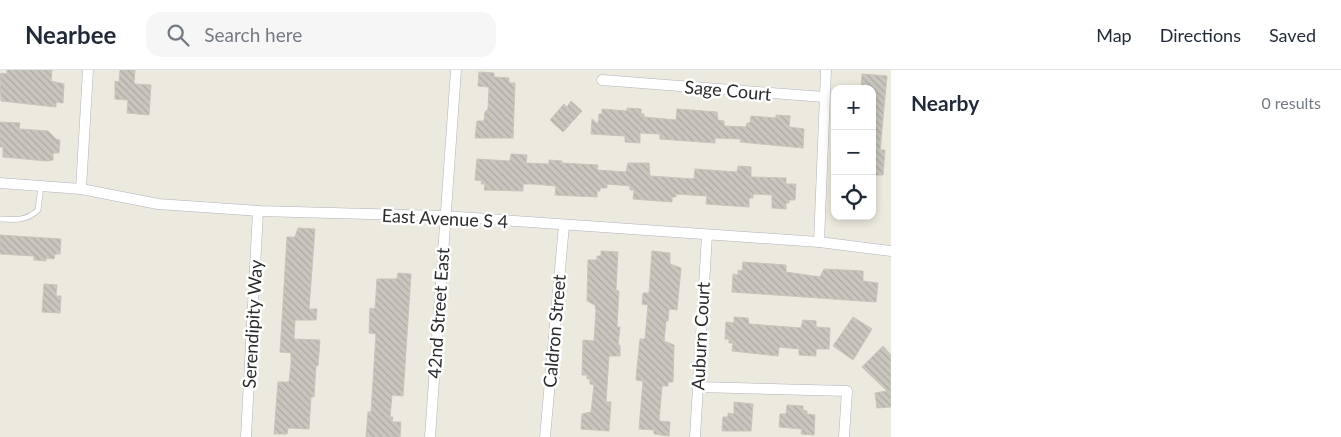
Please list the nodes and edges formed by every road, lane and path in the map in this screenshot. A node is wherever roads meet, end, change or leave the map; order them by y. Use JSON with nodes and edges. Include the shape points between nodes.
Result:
{"nodes":[{"id":1,"x":88,"y":70,"type":"edge"},
{"id":2,"x":456,"y":70,"type":"edge"},
{"id":3,"x":826,"y":70,"type":"edge"},
{"id":4,"x":602,"y":80,"type":"dead end"},
{"id":5,"x":824,"y":97,"type":"junction"},
{"id":6,"x":0,"y":183,"type":"edge"},
{"id":7,"x":42,"y":186,"type":"junction"},
{"id":8,"x":81,"y":189,"type":"junction"},
{"id":9,"x":258,"y":211,"type":"junction"},
{"id":10,"x":444,"y":216,"type":"junction"},
{"id":11,"x":0,"y":219,"type":"edge"},
{"id":12,"x":564,"y":225,"type":"junction"},
{"id":13,"x":707,"y":235,"type":"junction"},
{"id":14,"x":818,"y":242,"type":"junction"},
{"id":15,"x":891,"y":251,"type":"edge"},
{"id":16,"x":697,"y":387,"type":"junction"},
{"id":17,"x":246,"y":437,"type":"edge"},
{"id":18,"x":430,"y":437,"type":"edge"},
{"id":19,"x":545,"y":437,"type":"edge"},
{"id":20,"x":695,"y":437,"type":"edge"},
{"id":21,"x":844,"y":437,"type":"edge"}],
"edges":[{"from":1,"to":8,"type":"street"},
{"from":2,"to":10,"type":"street","name":"42nd Street East"},
{"from":3,"to":5,"type":"street"},
{"from":4,"to":5,"type":"street","name":"Sage Court"},
{"from":5,"to":14,"type":"street"},
{"from":6,"to":7,"type":"street","name":"East Avenue S 4"},
{"from":7,"to":8,"type":"street","name":"East Avenue S 4"},
{"from":7,"to":11,"type":"lane","via":[[38,210],[30,218]]},
{"from":8,"to":9,"type":"street","name":"East Avenue S 4","via":[[158,204]]},
{"from":9,"to":10,"type":"street","name":"East Avenue S 4"},
{"from":9,"to":17,"type":"street","name":"Serendipity Way"},
{"from":10,"to":12,"type":"street","name":"East Avenue S 4"},
{"from":10,"to":18,"type":"street","name":"42nd Street East"},
{"from":12,"to":13,"type":"street","name":"East Avenue S 4"},
{"from":12,"to":19,"type":"street","name":"Caldron Street"},
{"from":13,"to":14,"type":"street","name":"East Avenue S 4"},
{"from":13,"to":16,"type":"street","name":"Auburn Court"},
{"from":14,"to":15,"type":"street","name":"East Avenue S 4"},
{"from":16,"to":20,"type":"street","name":"Auburn Court"},
{"from":16,"to":21,"type":"street","via":[[847,391]]}]}
